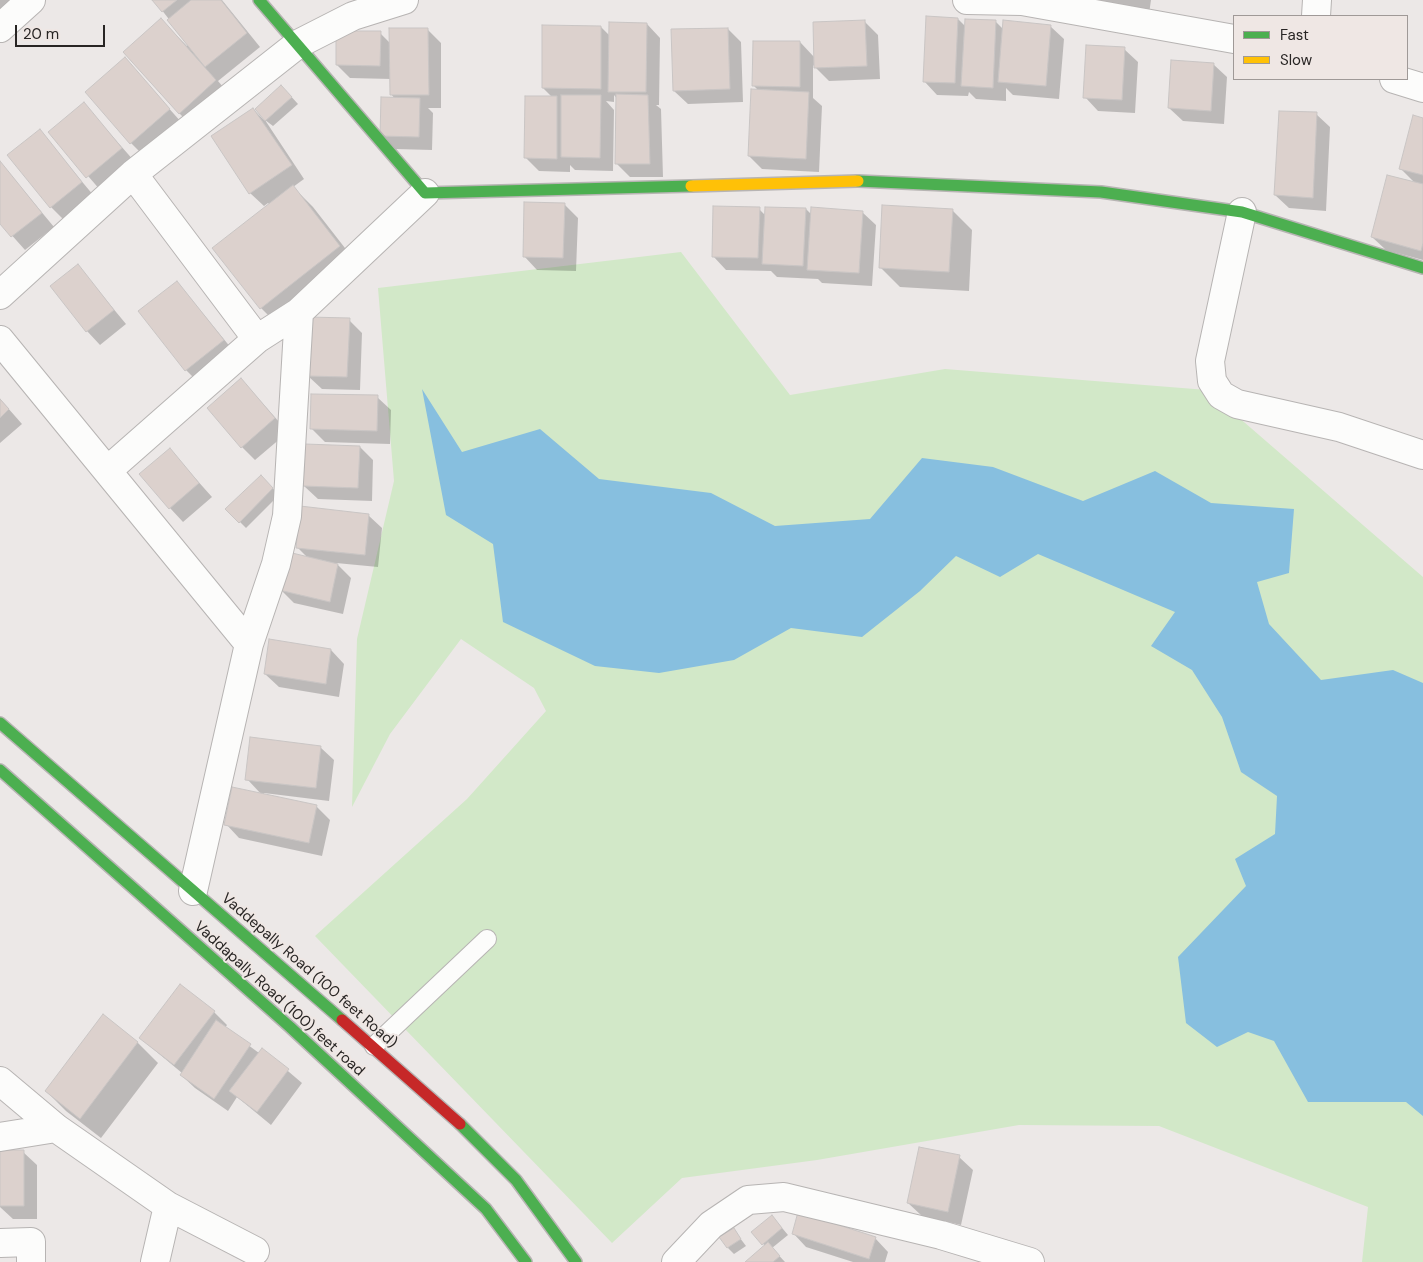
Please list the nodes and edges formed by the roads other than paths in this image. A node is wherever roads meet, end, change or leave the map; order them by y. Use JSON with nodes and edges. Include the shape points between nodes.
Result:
{"nodes":[{"id":1,"x":31,"y":0,"type":"edge"},
{"id":2,"x":259,"y":0,"type":"edge"},
{"id":3,"x":404,"y":0,"type":"edge"},
{"id":4,"x":967,"y":0,"type":"edge"},
{"id":5,"x":1316,"y":0,"type":"edge"},
{"id":6,"x":1316,"y":15,"type":"edge"},
{"id":7,"x":0,"y":28,"type":"edge"},
{"id":8,"x":1233,"y":39,"type":"edge"},
{"id":9,"x":298,"y":44,"type":"junction"},
{"id":10,"x":1397,"y":80,"type":"edge"},
{"id":11,"x":1423,"y":88,"type":"edge"},
{"id":12,"x":133,"y":174,"type":"junction"},
{"id":13,"x":425,"y":193,"type":"junction"},
{"id":14,"x":1242,"y":212,"type":"junction"},
{"id":15,"x":1423,"y":268,"type":"edge"},
{"id":16,"x":0,"y":295,"type":"edge"},
{"id":17,"x":299,"y":312,"type":"junction"},
{"id":18,"x":257,"y":338,"type":"junction"},
{"id":19,"x":0,"y":340,"type":"edge"},
{"id":20,"x":1423,"y":455,"type":"edge"},
{"id":21,"x":108,"y":470,"type":"junction"},
{"id":22,"x":249,"y":644,"type":"junction"},
{"id":23,"x":0,"y":723,"type":"edge"},
{"id":24,"x":0,"y":770,"type":"edge"},
{"id":25,"x":193,"y":891,"type":"junction"},
{"id":26,"x":487,"y":939,"type":"dead end"},
{"id":27,"x":374,"y":1046,"type":"junction"},
{"id":28,"x":0,"y":1081,"type":"edge"},
{"id":29,"x":56,"y":1128,"type":"junction"},
{"id":30,"x":0,"y":1137,"type":"edge"},
{"id":31,"x":168,"y":1206,"type":"junction"},
{"id":32,"x":0,"y":1243,"type":"edge"},
{"id":33,"x":255,"y":1251,"type":"dead end"},
{"id":34,"x":31,"y":1262,"type":"edge"},
{"id":35,"x":155,"y":1262,"type":"edge"},
{"id":36,"x":526,"y":1262,"type":"edge"},
{"id":37,"x":576,"y":1262,"type":"edge"},
{"id":38,"x":676,"y":1262,"type":"edge"},
{"id":39,"x":1030,"y":1262,"type":"edge"}],
"edges":[{"from":1,"to":7,"type":"street"},
{"from":2,"to":9,"type":"main road"},
{"from":3,"to":9,"type":"street","via":[[353,16]]},
{"from":4,"to":8,"type":"street","via":[[1022,1]]},
{"from":5,"to":6,"type":"street"},
{"from":9,"to":12,"type":"street"},
{"from":9,"to":13,"type":"main road"},
{"from":10,"to":11,"type":"street"},
{"from":12,"to":16,"type":"street"},
{"from":12,"to":18,"type":"street"},
{"from":13,"to":14,"type":"main road","via":[[868,181],[1101,192]]},
{"from":13,"to":17,"type":"street"},
{"from":14,"to":15,"type":"main road"},
{"from":14,"to":20,"type":"street","via":[[1210,361],[1212,381],[1221,395],[1237,404],[1339,427]]},
{"from":17,"to":18,"type":"street"},
{"from":17,"to":22,"type":"street","via":[[287,516],[276,564]]},
{"from":18,"to":21,"type":"street"},
{"from":19,"to":21,"type":"street"},
{"from":21,"to":22,"type":"street"},
{"from":22,"to":25,"type":"street"},
{"from":23,"to":25,"type":"main road","name":"Vaddepally Road (100 feet Road)"},
{"from":24,"to":36,"type":"main road","name":"Vaddapally Road (100) feet road","via":[[290,1027],[486,1209]]},
{"from":25,"to":27,"type":"main road","name":"Vaddepally Road (100 feet Road)"},
{"from":26,"to":27,"type":"lane"},
{"from":27,"to":37,"type":"main road","name":"Vaddepally Road (100 feet Road)","via":[[451,1115],[516,1180]]},
{"from":28,"to":29,"type":"street"},
{"from":29,"to":30,"type":"street"},
{"from":29,"to":31,"type":"street"},
{"from":31,"to":33,"type":"street"},
{"from":31,"to":35,"type":"street"},
{"from":32,"to":34,"type":"street","via":[[30,1242]]},
{"from":38,"to":39,"type":"street","via":[[711,1225],[748,1200],[784,1196]]}]}
